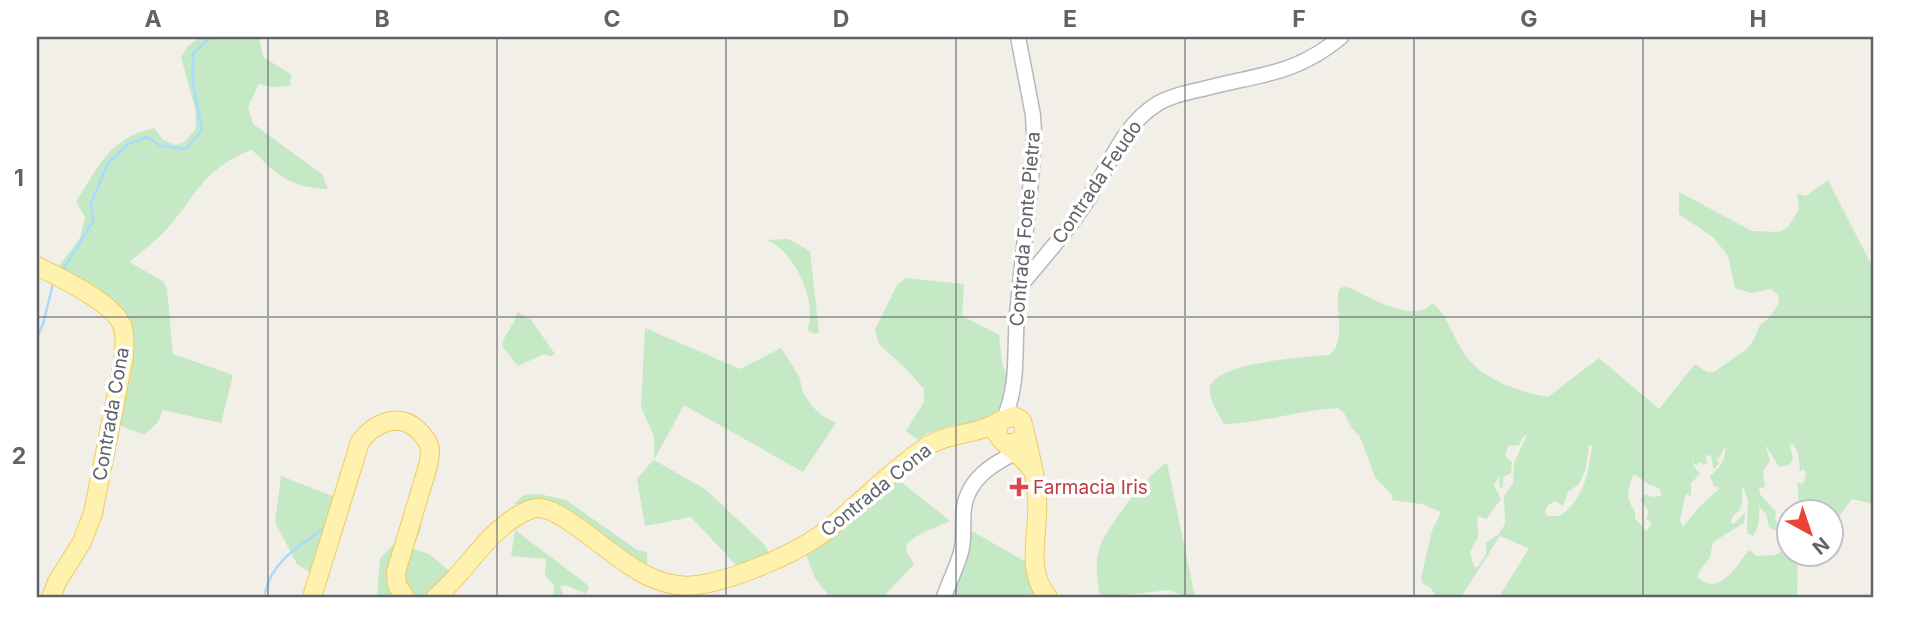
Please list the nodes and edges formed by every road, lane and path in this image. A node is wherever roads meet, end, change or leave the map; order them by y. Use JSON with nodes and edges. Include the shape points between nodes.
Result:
{"nodes":[{"id":1,"x":1018,"y":37,"type":"edge"},
{"id":2,"x":1340,"y":37,"type":"edge"},
{"id":3,"x":37,"y":266,"type":"edge"},
{"id":4,"x":1020,"y":286,"type":"junction"},
{"id":5,"x":1015,"y":380,"type":"junction"},
{"id":6,"x":1002,"y":419,"type":"junction"},
{"id":7,"x":1024,"y":427,"type":"junction"},
{"id":8,"x":962,"y":435,"type":"junction"},
{"id":9,"x":1007,"y":445,"type":"junction"},
{"id":10,"x":1034,"y":475,"type":"junction"},
{"id":11,"x":51,"y":597,"type":"edge"},
{"id":12,"x":312,"y":597,"type":"edge"},
{"id":13,"x":405,"y":597,"type":"edge"},
{"id":14,"x":436,"y":597,"type":"edge"},
{"id":15,"x":944,"y":597,"type":"edge"},
{"id":16,"x":1048,"y":597,"type":"edge"}],
"edges":[{"from":1,"to":4,"type":"street","name":"Contrada Fonte Pietra","via":[[1034,133]]},
{"from":2,"to":4,"type":"street","name":"Contrada Feudo","via":[[1298,66],[1185,93],[1140,116],[1083,207]]},
{"from":3,"to":11,"type":"main road","name":"Contrada Cona","via":[[113,313],[124,335],[124,357],[93,513]]},
{"from":4,"to":5,"type":"street","name":"Contrada Fonte Pietra"},
{"from":5,"to":6,"type":"street"},
{"from":5,"to":7,"type":"street"},
{"from":6,"to":7,"type":"main road","via":[[1014,416]]},
{"from":6,"to":8,"type":"main road","name":"Contrada Cona"},
{"from":6,"to":9,"type":"main road","via":[[996,429]]},
{"from":7,"to":9,"type":"main road","via":[[1020,442]]},
{"from":7,"to":10,"type":"main road"},
{"from":8,"to":9,"type":"main road","name":"Contrada Cona"},
{"from":8,"to":14,"type":"main road","name":"Contrada Cona","via":[[924,447],[807,544],[727,578],[697,585],[663,584],[550,510],[539,508],[516,516],[500,529]]},
{"from":9,"to":10,"type":"main road"},
{"from":9,"to":15,"type":"street","via":[[968,492],[961,553]]},
{"from":10,"to":16,"type":"main road","via":[[1037,572]]},
{"from":12,"to":13,"type":"main road","via":[[360,442],[369,430],[392,421],[414,426],[430,447],[396,572]]}]}
